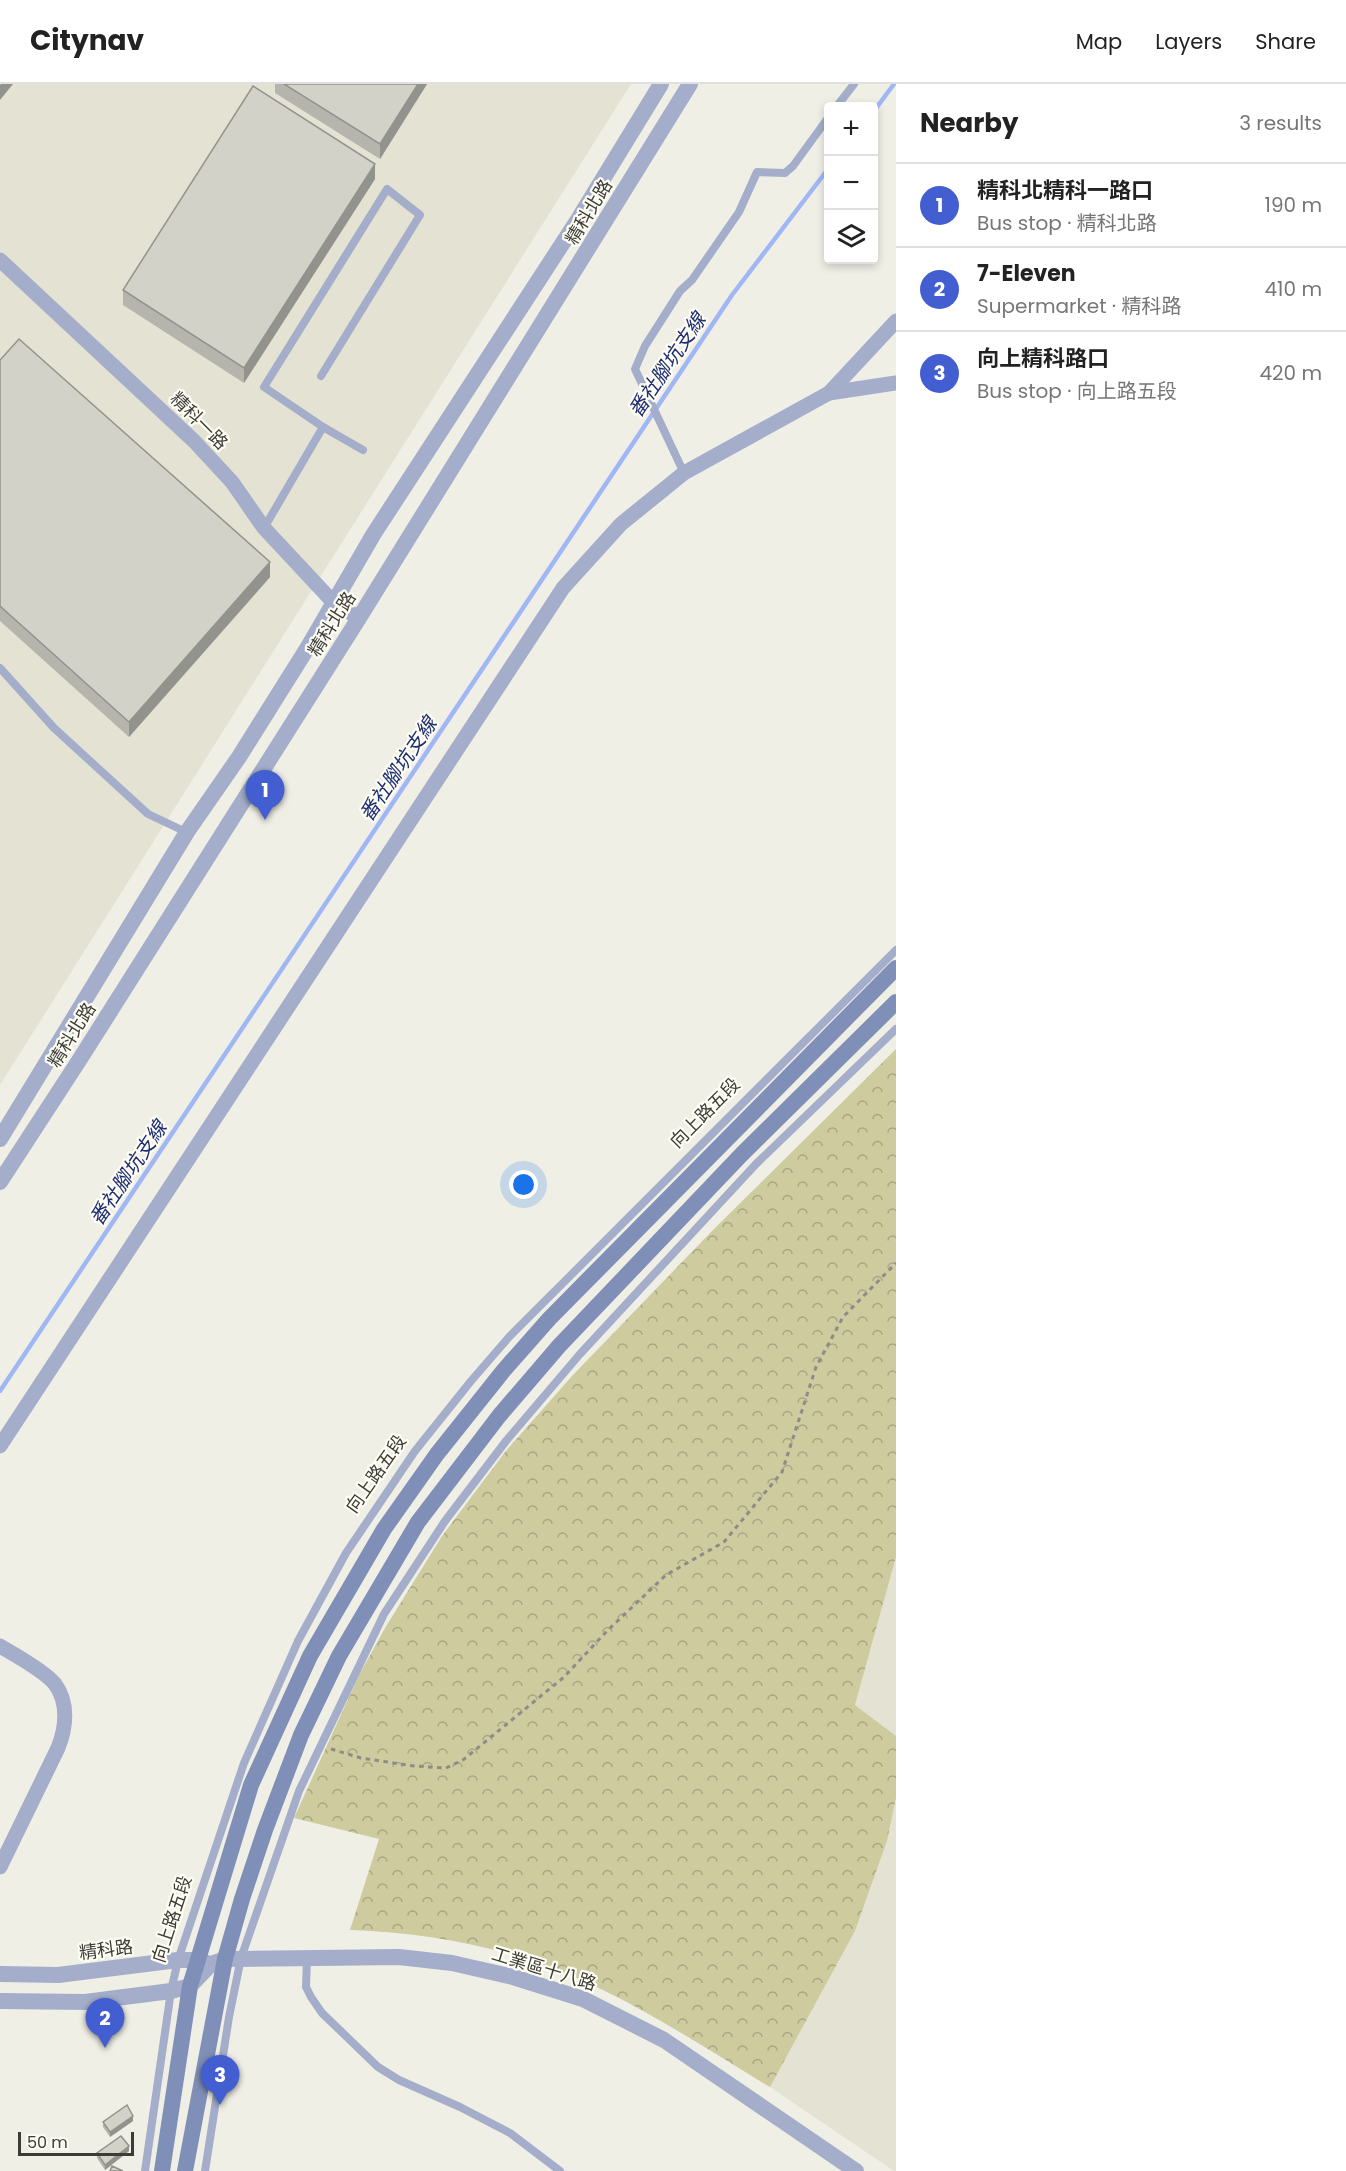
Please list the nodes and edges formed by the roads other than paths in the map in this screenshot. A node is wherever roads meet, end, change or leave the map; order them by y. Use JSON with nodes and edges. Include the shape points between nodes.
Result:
{"nodes":[{"id":1,"x":661,"y":84,"type":"edge"},
{"id":2,"x":690,"y":84,"type":"edge"},
{"id":3,"x":855,"y":84,"type":"edge"},
{"id":4,"x":840,"y":102,"type":"edge"},
{"id":5,"x":824,"y":123,"type":"edge"},
{"id":6,"x":0,"y":260,"type":"edge"},
{"id":7,"x":896,"y":321,"type":"edge"},
{"id":8,"x":321,"y":376,"type":"dead end"},
{"id":9,"x":896,"y":382,"type":"edge"},
{"id":10,"x":830,"y":393,"type":"junction"},
{"id":11,"x":323,"y":428,"type":"junction"},
{"id":12,"x":363,"y":450,"type":"dead end"},
{"id":13,"x":684,"y":473,"type":"junction"},
{"id":14,"x":264,"y":528,"type":"junction"},
{"id":15,"x":333,"y":602,"type":"junction"},
{"id":16,"x":359,"y":618,"type":"junction"},
{"id":17,"x":0,"y":668,"type":"edge"},
{"id":18,"x":187,"y":832,"type":"junction"},
{"id":19,"x":896,"y":950,"type":"edge"},
{"id":20,"x":896,"y":968,"type":"edge"},
{"id":21,"x":896,"y":1002,"type":"edge"},
{"id":22,"x":896,"y":1029,"type":"edge"},
{"id":23,"x":0,"y":1139,"type":"edge"},
{"id":24,"x":0,"y":1182,"type":"edge"},
{"id":25,"x":0,"y":1446,"type":"edge"},
{"id":26,"x":0,"y":1646,"type":"edge"},
{"id":27,"x":0,"y":1867,"type":"edge"},
{"id":28,"x":307,"y":1957,"type":"junction"},
{"id":29,"x":178,"y":1960,"type":"junction"},
{"id":30,"x":219,"y":1960,"type":"junction"},
{"id":31,"x":0,"y":1974,"type":"edge"},
{"id":32,"x":190,"y":1986,"type":"junction"},
{"id":33,"x":171,"y":1991,"type":"junction"},
{"id":34,"x":0,"y":2001,"type":"edge"},
{"id":35,"x":146,"y":2171,"type":"edge"},
{"id":36,"x":162,"y":2171,"type":"edge"},
{"id":37,"x":185,"y":2171,"type":"edge"},
{"id":38,"x":206,"y":2171,"type":"edge"},
{"id":39,"x":560,"y":2171,"type":"edge"},
{"id":40,"x":856,"y":2171,"type":"edge"}],
"edges":[{"from":1,"to":15,"type":"street","name":"精科北路"},
{"from":2,"to":16,"type":"street","name":"精科北路"},
{"from":3,"to":4,"type":"lane"},
{"from":5,"to":13,"type":"lane","via":[[785,173],[757,172],[740,212],[680,291],[635,369]]},
{"from":6,"to":14,"type":"street","name":"精科一路","via":[[194,441],[232,482]]},
{"from":7,"to":10,"type":"street"},
{"from":8,"to":11,"type":"lane","via":[[420,215],[387,189],[264,387]]},
{"from":9,"to":10,"type":"street"},
{"from":10,"to":13,"type":"street"},
{"from":11,"to":12,"type":"lane"},
{"from":11,"to":14,"type":"lane"},
{"from":13,"to":25,"type":"street","via":[[621,524],[562,588]]},
{"from":14,"to":15,"type":"street","name":"精科一路"},
{"from":15,"to":16,"type":"street","name":"精科一路"},
{"from":15,"to":18,"type":"street","name":"精科北路","via":[[239,757]]},
{"from":16,"to":24,"type":"street","name":"精科北路"},
{"from":17,"to":18,"type":"lane","via":[[54,728],[148,814]]},
{"from":18,"to":23,"type":"street","name":"精科北路"},
{"from":19,"to":29,"type":"lane","name":"向上路五段","via":[[509,1337],[415,1451],[346,1553],[298,1641],[244,1763]]},
{"from":20,"to":30,"type":"main road","name":"向上路五段","via":[[549,1319],[489,1388],[384,1529],[310,1656],[252,1785]]},
{"from":21,"to":30,"type":"main road","name":"向上路五段","via":[[742,1154],[560,1346],[499,1416],[418,1522],[339,1656],[301,1735]]},
{"from":22,"to":30,"type":"lane","name":"向上路五段","via":[[756,1164],[580,1354],[445,1521],[384,1614]]},
{"from":26,"to":27,"type":"street","via":[[55,1684],[64,1706],[64,1733]]},
{"from":28,"to":30,"type":"street","name":"工業區十八路"},
{"from":28,"to":39,"type":"lane","via":[[306,1987],[311,1998],[378,2067],[510,2133]]},
{"from":28,"to":40,"type":"street","name":"工業區十八路","via":[[452,1963],[583,1999],[664,2040]]},
{"from":29,"to":30,"type":"street","name":"精科路"},
{"from":29,"to":31,"type":"street","name":"精科路","via":[[58,1975]]},
{"from":29,"to":33,"type":"lane","name":"向上路五段"},
{"from":30,"to":32,"type":"main road","name":"向上路五段"},
{"from":30,"to":37,"type":"main road","name":"向上路五段"},
{"from":30,"to":38,"type":"lane","name":"向上路五段","via":[[229,2017]]},
{"from":32,"to":33,"type":"street"},
{"from":32,"to":36,"type":"main road","name":"向上路五段"},
{"from":33,"to":34,"type":"street","via":[[85,2002]]},
{"from":33,"to":35,"type":"lane","name":"向上路五段"}]}
